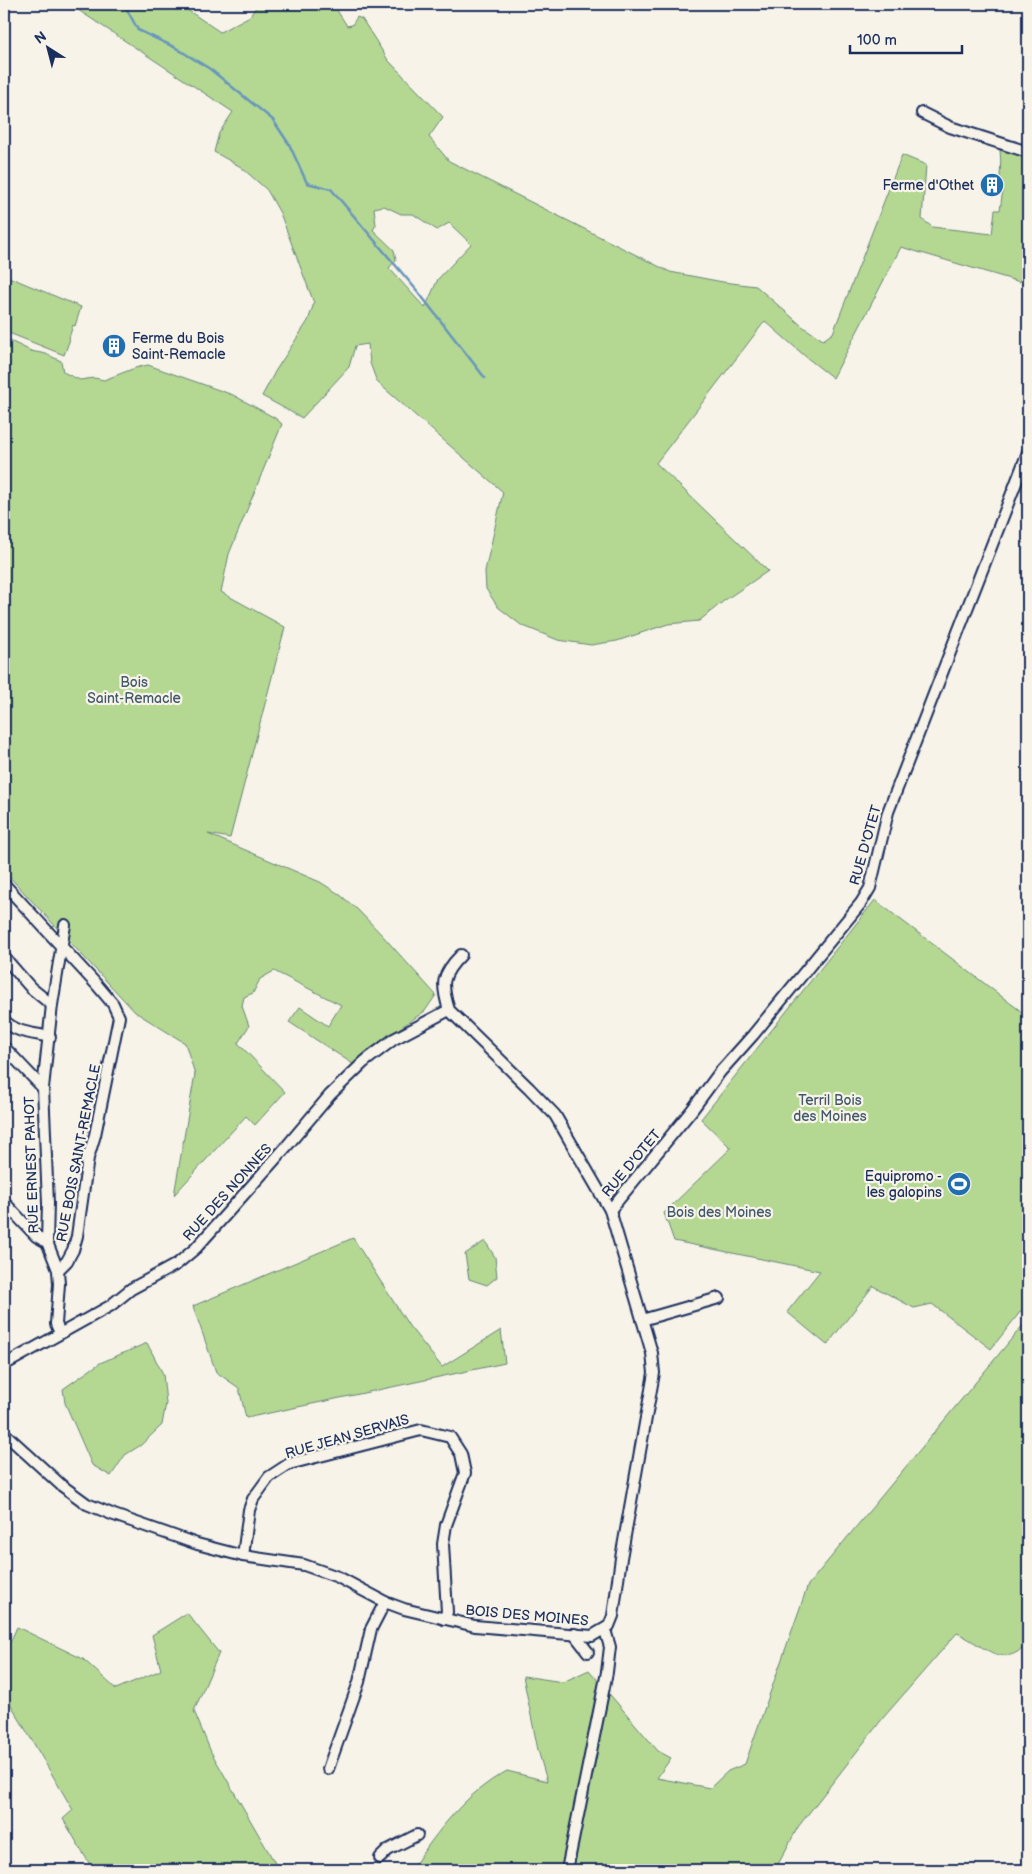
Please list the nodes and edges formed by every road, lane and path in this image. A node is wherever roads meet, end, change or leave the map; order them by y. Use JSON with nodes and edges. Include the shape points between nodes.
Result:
{"nodes":[{"id":1,"x":922,"y":113,"type":"dead end"},
{"id":2,"x":1028,"y":152,"type":"edge"},
{"id":3,"x":1028,"y":452,"type":"edge"},
{"id":4,"x":4,"y":884,"type":"edge"},
{"id":5,"x":65,"y":925,"type":"dead end"},
{"id":6,"x":61,"y":948,"type":"junction"},
{"id":7,"x":460,"y":955,"type":"dead end"},
{"id":8,"x":4,"y":957,"type":"edge"},
{"id":9,"x":52,"y":1005,"type":"junction"},
{"id":10,"x":449,"y":1010,"type":"junction"},
{"id":11,"x":4,"y":1020,"type":"edge"},
{"id":12,"x":50,"y":1037,"type":"junction"},
{"id":13,"x":4,"y":1047,"type":"edge"},
{"id":14,"x":43,"y":1088,"type":"junction"},
{"id":15,"x":4,"y":1202,"type":"edge"},
{"id":16,"x":610,"y":1210,"type":"junction"},
{"id":17,"x":47,"y":1242,"type":"junction"},
{"id":18,"x":58,"y":1270,"type":"junction"},
{"id":19,"x":719,"y":1298,"type":"dead end"},
{"id":20,"x":642,"y":1320,"type":"junction"},
{"id":21,"x":60,"y":1332,"type":"junction"},
{"id":22,"x":4,"y":1365,"type":"edge"},
{"id":23,"x":4,"y":1433,"type":"edge"},
{"id":24,"x":243,"y":1556,"type":"junction"},
{"id":25,"x":385,"y":1602,"type":"junction"},
{"id":26,"x":444,"y":1619,"type":"junction"},
{"id":27,"x":605,"y":1630,"type":"junction"},
{"id":28,"x":574,"y":1634,"type":"junction"},
{"id":29,"x":588,"y":1652,"type":"dead end"},
{"id":30,"x":328,"y":1769,"type":"dead end"},
{"id":31,"x":417,"y":1835,"type":"dead end"},
{"id":32,"x":380,"y":1858,"type":"dead end"},
{"id":33,"x":567,"y":1870,"type":"edge"}],
"edges":[{"from":1,"to":2,"type":"street","via":[[950,127]]},
{"from":3,"to":16,"type":"street","name":"RUE D'OTET","via":[[888,812],[870,888]]},
{"from":4,"to":6,"type":"street"},
{"from":5,"to":6,"type":"street","name":"RUE ERNEST PAHOT"},
{"from":6,"to":9,"type":"street","name":"RUE ERNEST PAHOT"},
{"from":6,"to":18,"type":"street","name":"RUE BOIS SAINT-REMACLE","via":[[113,1004],[119,1017],[86,1165],[77,1236],[67,1261]]},
{"from":7,"to":10,"type":"street","via":[[445,973],[444,993]]},
{"from":8,"to":9,"type":"street","via":[[31,988]]},
{"from":9,"to":12,"type":"street","name":"RUE ERNEST PAHOT"},
{"from":10,"to":16,"type":"street","name":"BOIS DES MOINES","via":[[555,1115]]},
{"from":10,"to":21,"type":"street","name":"RUE DES NONNES","via":[[394,1039],[364,1062],[330,1095],[196,1248],[177,1264],[131,1289],[110,1306]]},
{"from":11,"to":12,"type":"street","via":[[20,1031]]},
{"from":12,"to":14,"type":"street","name":"RUE ERNEST PAHOT"},
{"from":13,"to":14,"type":"street","name":"RUE ERNEST PAHOT"},
{"from":14,"to":17,"type":"street","name":"RUE ERNEST PAHOT"},
{"from":15,"to":17,"type":"street","via":[[36,1236]]},
{"from":16,"to":20,"type":"street","name":"BOIS DES MOINES"},
{"from":17,"to":18,"type":"street","name":"RUE ERNEST PAHOT"},
{"from":18,"to":21,"type":"street","via":[[56,1324]]},
{"from":19,"to":20,"type":"street"},
{"from":20,"to":27,"type":"street","name":"BOIS DES MOINES","via":[[654,1373],[613,1616]]},
{"from":21,"to":22,"type":"street","name":"RUE DES NONNES"},
{"from":23,"to":24,"type":"street","name":"BOIS DES MOINES","via":[[60,1485],[88,1504],[197,1544]]},
{"from":24,"to":25,"type":"street","name":"BOIS DES MOINES","via":[[304,1565],[338,1577]]},
{"from":24,"to":26,"type":"street","name":"RUE JEAN SERVAIS","via":[[253,1499],[269,1477],[289,1464],[421,1430],[450,1437],[461,1454],[465,1473],[446,1525],[443,1544],[448,1612]]},
{"from":25,"to":26,"type":"street","name":"BOIS DES MOINES"},
{"from":25,"to":30,"type":"street","via":[[371,1629],[359,1682]]},
{"from":26,"to":28,"type":"street","name":"BOIS DES MOINES","via":[[475,1626]]},
{"from":27,"to":28,"type":"street","name":"BOIS DES MOINES","via":[[592,1636]]},
{"from":27,"to":33,"type":"street","via":[[610,1647],[607,1672]]},
{"from":28,"to":29,"type":"street"},
{"from":31,"to":32,"type":"street","via":[[388,1850]]}]}
